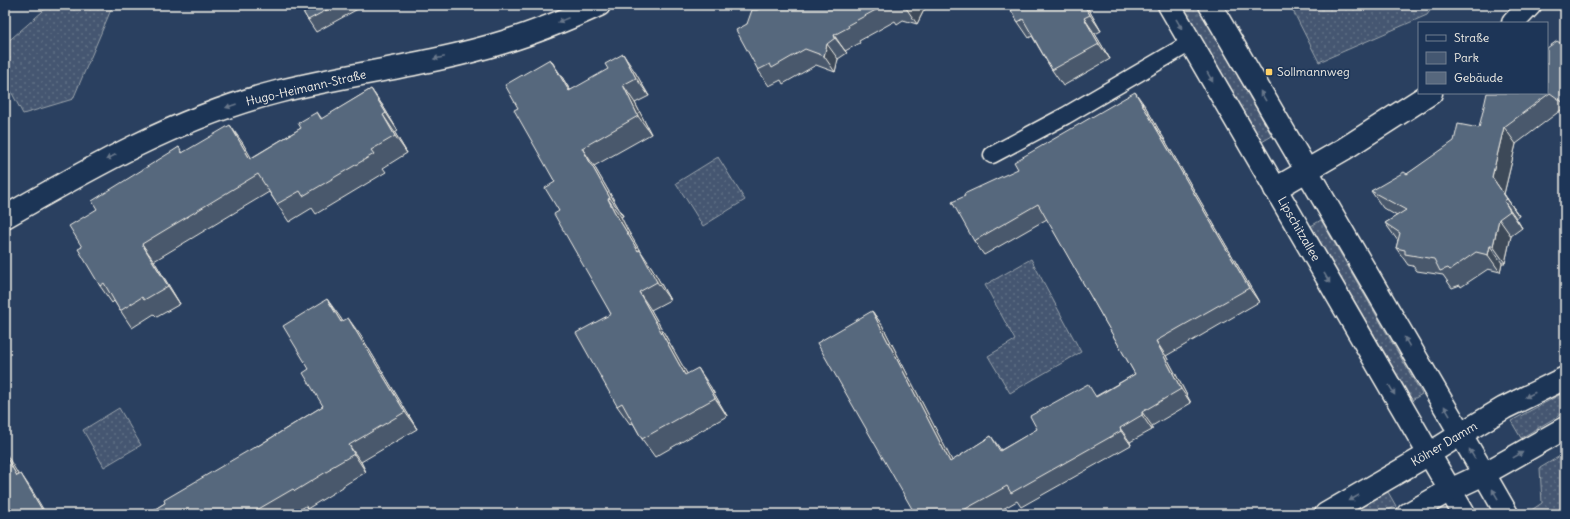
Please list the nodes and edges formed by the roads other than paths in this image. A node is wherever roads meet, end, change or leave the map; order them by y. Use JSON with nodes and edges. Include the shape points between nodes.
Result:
{"nodes":[{"id":1,"x":599,"y":5,"type":"edge"},
{"id":2,"x":1168,"y":5,"type":"edge"},
{"id":3,"x":1210,"y":5,"type":"edge"},
{"id":4,"x":1530,"y":5,"type":"edge"},
{"id":5,"x":1514,"y":22,"type":"edge"},
{"id":6,"x":1190,"y":43,"type":"junction"},
{"id":7,"x":1429,"y":94,"type":"edge"},
{"id":8,"x":992,"y":155,"type":"dead end"},
{"id":9,"x":1307,"y":171,"type":"junction"},
{"id":10,"x":1275,"y":189,"type":"junction"},
{"id":11,"x":5,"y":217,"type":"edge"},
{"id":12,"x":1565,"y":378,"type":"edge"},
{"id":13,"x":1565,"y":428,"type":"edge"},
{"id":14,"x":1461,"y":434,"type":"junction"},
{"id":15,"x":1429,"y":454,"type":"junction"},
{"id":16,"x":1484,"y":474,"type":"junction"},
{"id":17,"x":1450,"y":490,"type":"junction"},
{"id":18,"x":1326,"y":514,"type":"edge"},
{"id":19,"x":1408,"y":514,"type":"edge"},
{"id":20,"x":1464,"y":514,"type":"edge"},
{"id":21,"x":1507,"y":514,"type":"edge"}],
"edges":[{"from":1,"to":11,"type":"street","name":"Hugo-Heimann-Straße","one_way":true,"via":[[566,20],[503,42],[277,92],[216,111],[136,144]]},
{"from":2,"to":6,"type":"street","name":"Lipschitzallee","one_way":true},
{"from":9,"to":3,"type":"street","one_way":true},
{"from":4,"to":5,"type":"street"},
{"from":6,"to":8,"type":"lane"},
{"from":6,"to":10,"type":"street","name":"Lipschitzallee","one_way":true},
{"from":7,"to":9,"type":"street"},
{"from":9,"to":10,"type":"street"},
{"from":14,"to":9,"type":"street","one_way":true},
{"from":10,"to":15,"type":"street","name":"Lipschitzallee","one_way":true},
{"from":12,"to":14,"type":"street","name":"Kölner Damm","one_way":true,"via":[[1504,408]]},
{"from":16,"to":13,"type":"street","one_way":true},
{"from":14,"to":15,"type":"street","name":"Kölner Damm"},
{"from":16,"to":14,"type":"street","one_way":true},
{"from":15,"to":17,"type":"street","name":"Lipschitzallee"},
{"from":15,"to":18,"type":"street","name":"Kölner Damm","one_way":true},
{"from":16,"to":17,"type":"street"},
{"from":21,"to":16,"type":"street","one_way":true},
{"from":17,"to":19,"type":"street"},
{"from":17,"to":20,"type":"street","name":"Lipschitzallee"}]}
